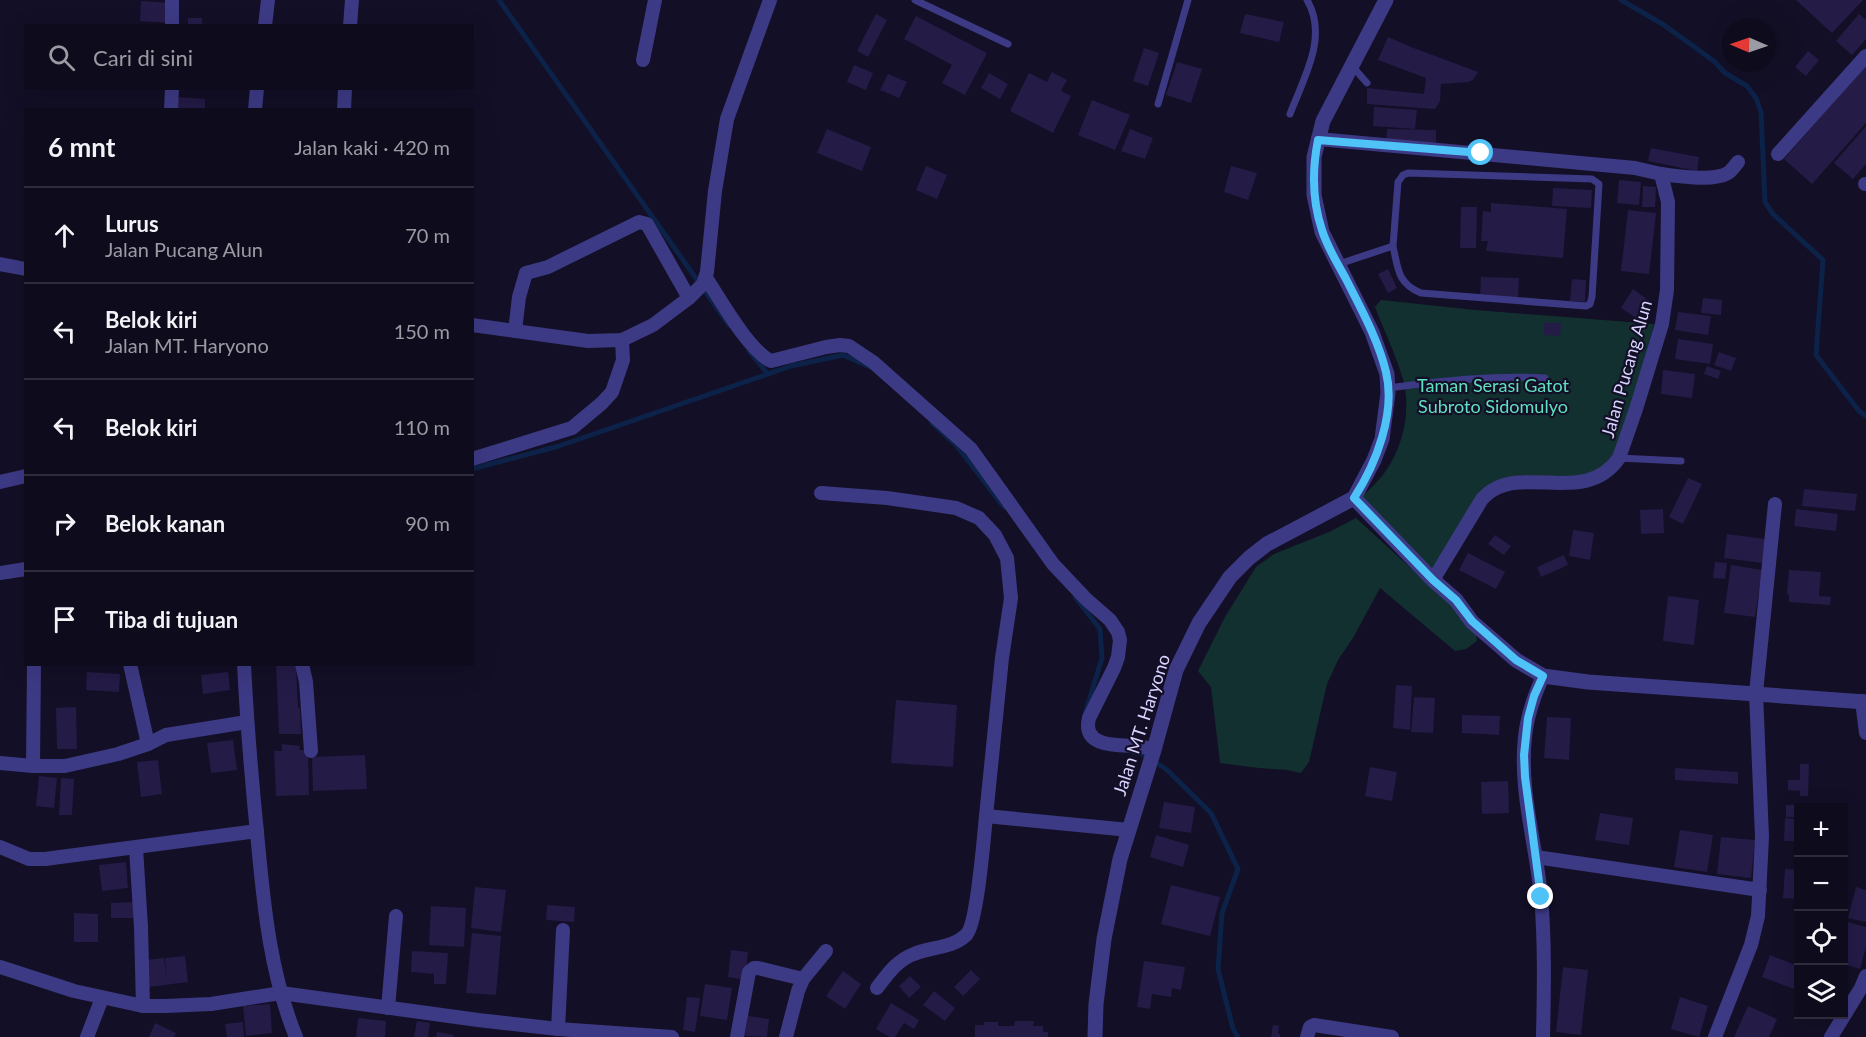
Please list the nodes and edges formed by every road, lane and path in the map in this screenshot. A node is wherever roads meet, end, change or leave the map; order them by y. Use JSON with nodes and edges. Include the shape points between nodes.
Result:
{"nodes":[{"id":1,"x":172,"y":0,"type":"edge"},
{"id":2,"x":268,"y":0,"type":"edge"},
{"id":3,"x":352,"y":0,"type":"edge"},
{"id":4,"x":655,"y":0,"type":"edge"},
{"id":5,"x":770,"y":0,"type":"edge"},
{"id":6,"x":915,"y":0,"type":"edge"},
{"id":7,"x":1188,"y":0,"type":"edge"},
{"id":8,"x":1307,"y":0,"type":"edge"},
{"id":9,"x":1386,"y":0,"type":"edge"},
{"id":10,"x":172,"y":24,"type":"edge"},
{"id":11,"x":265,"y":24,"type":"edge"},
{"id":12,"x":350,"y":24,"type":"edge"},
{"id":13,"x":1008,"y":44,"type":"dead end"},
{"id":14,"x":1866,"y":56,"type":"edge"},
{"id":15,"x":643,"y":60,"type":"dead end"},
{"id":16,"x":1352,"y":66,"type":"junction"},
{"id":17,"x":1367,"y":83,"type":"dead end"},
{"id":18,"x":172,"y":90,"type":"edge"},
{"id":19,"x":257,"y":90,"type":"edge"},
{"id":20,"x":345,"y":90,"type":"edge"},
{"id":21,"x":1158,"y":104,"type":"dead end"},
{"id":22,"x":171,"y":108,"type":"edge"},
{"id":23,"x":255,"y":108,"type":"edge"},
{"id":24,"x":344,"y":108,"type":"edge"},
{"id":25,"x":1290,"y":114,"type":"dead end"},
{"id":26,"x":1318,"y":140,"type":"junction"},
{"id":27,"x":1778,"y":154,"type":"dead end"},
{"id":28,"x":1738,"y":162,"type":"dead end"},
{"id":29,"x":1660,"y":174,"type":"junction"},
{"id":30,"x":1393,"y":246,"type":"junction"},
{"id":31,"x":0,"y":264,"type":"edge"},
{"id":32,"x":1339,"y":264,"type":"junction"},
{"id":33,"x":24,"y":269,"type":"edge"},
{"id":34,"x":699,"y":288,"type":"junction"},
{"id":35,"x":474,"y":326,"type":"edge"},
{"id":36,"x":515,"y":331,"type":"junction"},
{"id":37,"x":622,"y":340,"type":"junction"},
{"id":38,"x":1545,"y":378,"type":"dead end"},
{"id":39,"x":1388,"y":388,"type":"junction"},
{"id":40,"x":474,"y":458,"type":"edge"},
{"id":41,"x":1619,"y":458,"type":"junction"},
{"id":42,"x":1682,"y":461,"type":"dead end"},
{"id":43,"x":24,"y":476,"type":"edge"},
{"id":44,"x":0,"y":482,"type":"edge"},
{"id":45,"x":821,"y":493,"type":"dead end"},
{"id":46,"x":1354,"y":498,"type":"junction"},
{"id":47,"x":1775,"y":504,"type":"dead end"},
{"id":48,"x":24,"y":569,"type":"edge"},
{"id":49,"x":0,"y":573,"type":"edge"},
{"id":50,"x":1433,"y":580,"type":"junction"},
{"id":51,"x":34,"y":666,"type":"edge"},
{"id":52,"x":130,"y":666,"type":"edge"},
{"id":53,"x":244,"y":666,"type":"edge"},
{"id":54,"x":302,"y":666,"type":"edge"},
{"id":55,"x":1543,"y":676,"type":"junction"},
{"id":56,"x":1756,"y":693,"type":"junction"},
{"id":57,"x":1864,"y":701,"type":"edge"},
{"id":58,"x":247,"y":722,"type":"junction"},
{"id":59,"x":1866,"y":733,"type":"edge"},
{"id":60,"x":148,"y":744,"type":"junction"},
{"id":61,"x":1154,"y":750,"type":"junction"},
{"id":62,"x":311,"y":751,"type":"dead end"},
{"id":63,"x":0,"y":763,"type":"edge"},
{"id":64,"x":33,"y":766,"type":"junction"},
{"id":65,"x":986,"y":816,"type":"junction"},
{"id":66,"x":1129,"y":830,"type":"junction"},
{"id":67,"x":257,"y":831,"type":"junction"},
{"id":68,"x":0,"y":847,"type":"edge"},
{"id":69,"x":136,"y":848,"type":"junction"},
{"id":70,"x":1536,"y":857,"type":"junction"},
{"id":71,"x":1760,"y":890,"type":"junction"},
{"id":72,"x":396,"y":916,"type":"dead end"},
{"id":73,"x":563,"y":930,"type":"dead end"},
{"id":74,"x":826,"y":951,"type":"dead end"},
{"id":75,"x":0,"y":968,"type":"edge"},
{"id":76,"x":1866,"y":976,"type":"edge"},
{"id":77,"x":803,"y":979,"type":"junction"},
{"id":78,"x":877,"y":988,"type":"dead end"},
{"id":79,"x":281,"y":993,"type":"junction"},
{"id":80,"x":102,"y":998,"type":"junction"},
{"id":81,"x":143,"y":1005,"type":"junction"},
{"id":82,"x":388,"y":1008,"type":"junction"},
{"id":83,"x":558,"y":1029,"type":"junction"},
{"id":84,"x":1359,"y":1035,"type":"edge"},
{"id":85,"x":653,"y":1036,"type":"edge"},
{"id":86,"x":87,"y":1037,"type":"edge"},
{"id":87,"x":296,"y":1037,"type":"edge"},
{"id":88,"x":672,"y":1037,"type":"edge"},
{"id":89,"x":737,"y":1037,"type":"edge"},
{"id":90,"x":786,"y":1037,"type":"edge"},
{"id":91,"x":1095,"y":1037,"type":"edge"},
{"id":92,"x":1307,"y":1037,"type":"edge"},
{"id":93,"x":1392,"y":1037,"type":"edge"},
{"id":94,"x":1543,"y":1037,"type":"edge"},
{"id":95,"x":1715,"y":1037,"type":"edge"},
{"id":96,"x":1831,"y":1037,"type":"edge"}],
"edges":[{"from":1,"to":10,"type":"street"},
{"from":2,"to":11,"type":"street"},
{"from":3,"to":12,"type":"street"},
{"from":4,"to":15,"type":"street"},
{"from":5,"to":34,"type":"street","via":[[727,119]]},
{"from":6,"to":13,"type":"lane"},
{"from":7,"to":21,"type":"lane"},
{"from":8,"to":25,"type":"lane","via":[[1317,29]]},
{"from":9,"to":16,"type":"street"},
{"from":14,"to":27,"type":"street"},
{"from":16,"to":17,"type":"lane"},
{"from":16,"to":26,"type":"street","via":[[1338,88]]},
{"from":18,"to":22,"type":"street"},
{"from":19,"to":23,"type":"street"},
{"from":20,"to":24,"type":"street"},
{"from":26,"to":29,"type":"street","via":[[1623,166]]},
{"from":26,"to":32,"type":"street","via":[[1314,195],[1322,232]]},
{"from":28,"to":29,"type":"street","via":[[1720,176]]},
{"from":29,"to":41,"type":"street","name":"Jalan Pucang Alun","via":[[1668,201],[1665,308]]},
{"from":30,"to":30,"type":"lane","via":[[1404,283],[1421,293],[1586,306],[1592,297],[1599,184],[1592,179],[1408,173],[1398,183]]},
{"from":30,"to":32,"type":"lane"},
{"from":31,"to":33,"type":"street"},
{"from":32,"to":39,"type":"street","via":[[1372,332]]},
{"from":34,"to":36,"type":"street","via":[[647,224],[639,222],[548,267],[526,273]]},
{"from":34,"to":37,"type":"street","via":[[653,325]]},
{"from":34,"to":61,"type":"street","via":[[763,357],[771,361],[826,347],[849,346],[873,362],[971,449],[1053,564],[1118,632],[1118,657],[1089,718],[1090,734],[1107,744]]},
{"from":35,"to":36,"type":"street"},
{"from":36,"to":37,"type":"street","via":[[588,341]]},
{"from":37,"to":40,"type":"street","via":[[623,360],[612,392],[572,428]]},
{"from":38,"to":39,"type":"lane","via":[[1456,379]]},
{"from":39,"to":46,"type":"street","via":[[1382,439]]},
{"from":41,"to":42,"type":"lane"},
{"from":41,"to":50,"type":"street","name":"Jalan Pucang Alun","via":[[1600,476],[1584,481],[1519,483],[1493,490],[1482,499]]},
{"from":43,"to":44,"type":"street"},
{"from":45,"to":65,"type":"street","via":[[956,508],[979,518],[1008,558],[1011,598]]},
{"from":46,"to":50,"type":"street"},
{"from":46,"to":61,"type":"street","name":"Jalan MT. Haryono","via":[[1267,544],[1230,577],[1199,624],[1176,670]]},
{"from":47,"to":56,"type":"street"},
{"from":48,"to":49,"type":"street"},
{"from":50,"to":55,"type":"street","via":[[1479,628],[1516,660]]},
{"from":51,"to":64,"type":"street"},
{"from":52,"to":60,"type":"street"},
{"from":53,"to":58,"type":"street"},
{"from":54,"to":62,"type":"street"},
{"from":55,"to":56,"type":"street"},
{"from":55,"to":70,"type":"street","via":[[1528,718],[1524,755]]},
{"from":56,"to":57,"type":"street"},
{"from":56,"to":71,"type":"street","via":[[1762,837]]},
{"from":57,"to":59,"type":"street"},
{"from":58,"to":60,"type":"street","via":[[166,735]]},
{"from":58,"to":67,"type":"street"},
{"from":60,"to":64,"type":"street","via":[[93,761]]},
{"from":61,"to":66,"type":"street","name":"Jalan MT. Haryono"},
{"from":63,"to":64,"type":"street"},
{"from":65,"to":66,"type":"street"},
{"from":65,"to":78,"type":"street","via":[[968,934],[957,942],[912,954],[895,965]]},
{"from":66,"to":91,"type":"street","name":"Jalan MT. Haryono","via":[[1104,939]]},
{"from":67,"to":69,"type":"street"},
{"from":67,"to":79,"type":"street","via":[[269,934]]},
{"from":68,"to":69,"type":"street","via":[[29,859]]},
{"from":69,"to":81,"type":"street"},
{"from":70,"to":71,"type":"street"},
{"from":70,"to":94,"type":"street","via":[[1545,955]]},
{"from":71,"to":95,"type":"street","via":[[1751,945]]},
{"from":72,"to":82,"type":"street"},
{"from":73,"to":83,"type":"street"},
{"from":74,"to":77,"type":"street"},
{"from":75,"to":80,"type":"street"},
{"from":76,"to":96,"type":"street"},
{"from":77,"to":89,"type":"street","via":[[758,968],[749,972]]},
{"from":77,"to":90,"type":"street"},
{"from":79,"to":81,"type":"street","via":[[211,1004]]},
{"from":79,"to":82,"type":"street"},
{"from":79,"to":87,"type":"street"},
{"from":80,"to":81,"type":"street"},
{"from":80,"to":86,"type":"street"},
{"from":82,"to":83,"type":"street"},
{"from":83,"to":85,"type":"street"},
{"from":84,"to":92,"type":"street","via":[[1314,1025]]},
{"from":84,"to":93,"type":"street"},
{"from":85,"to":88,"type":"street"}]}
